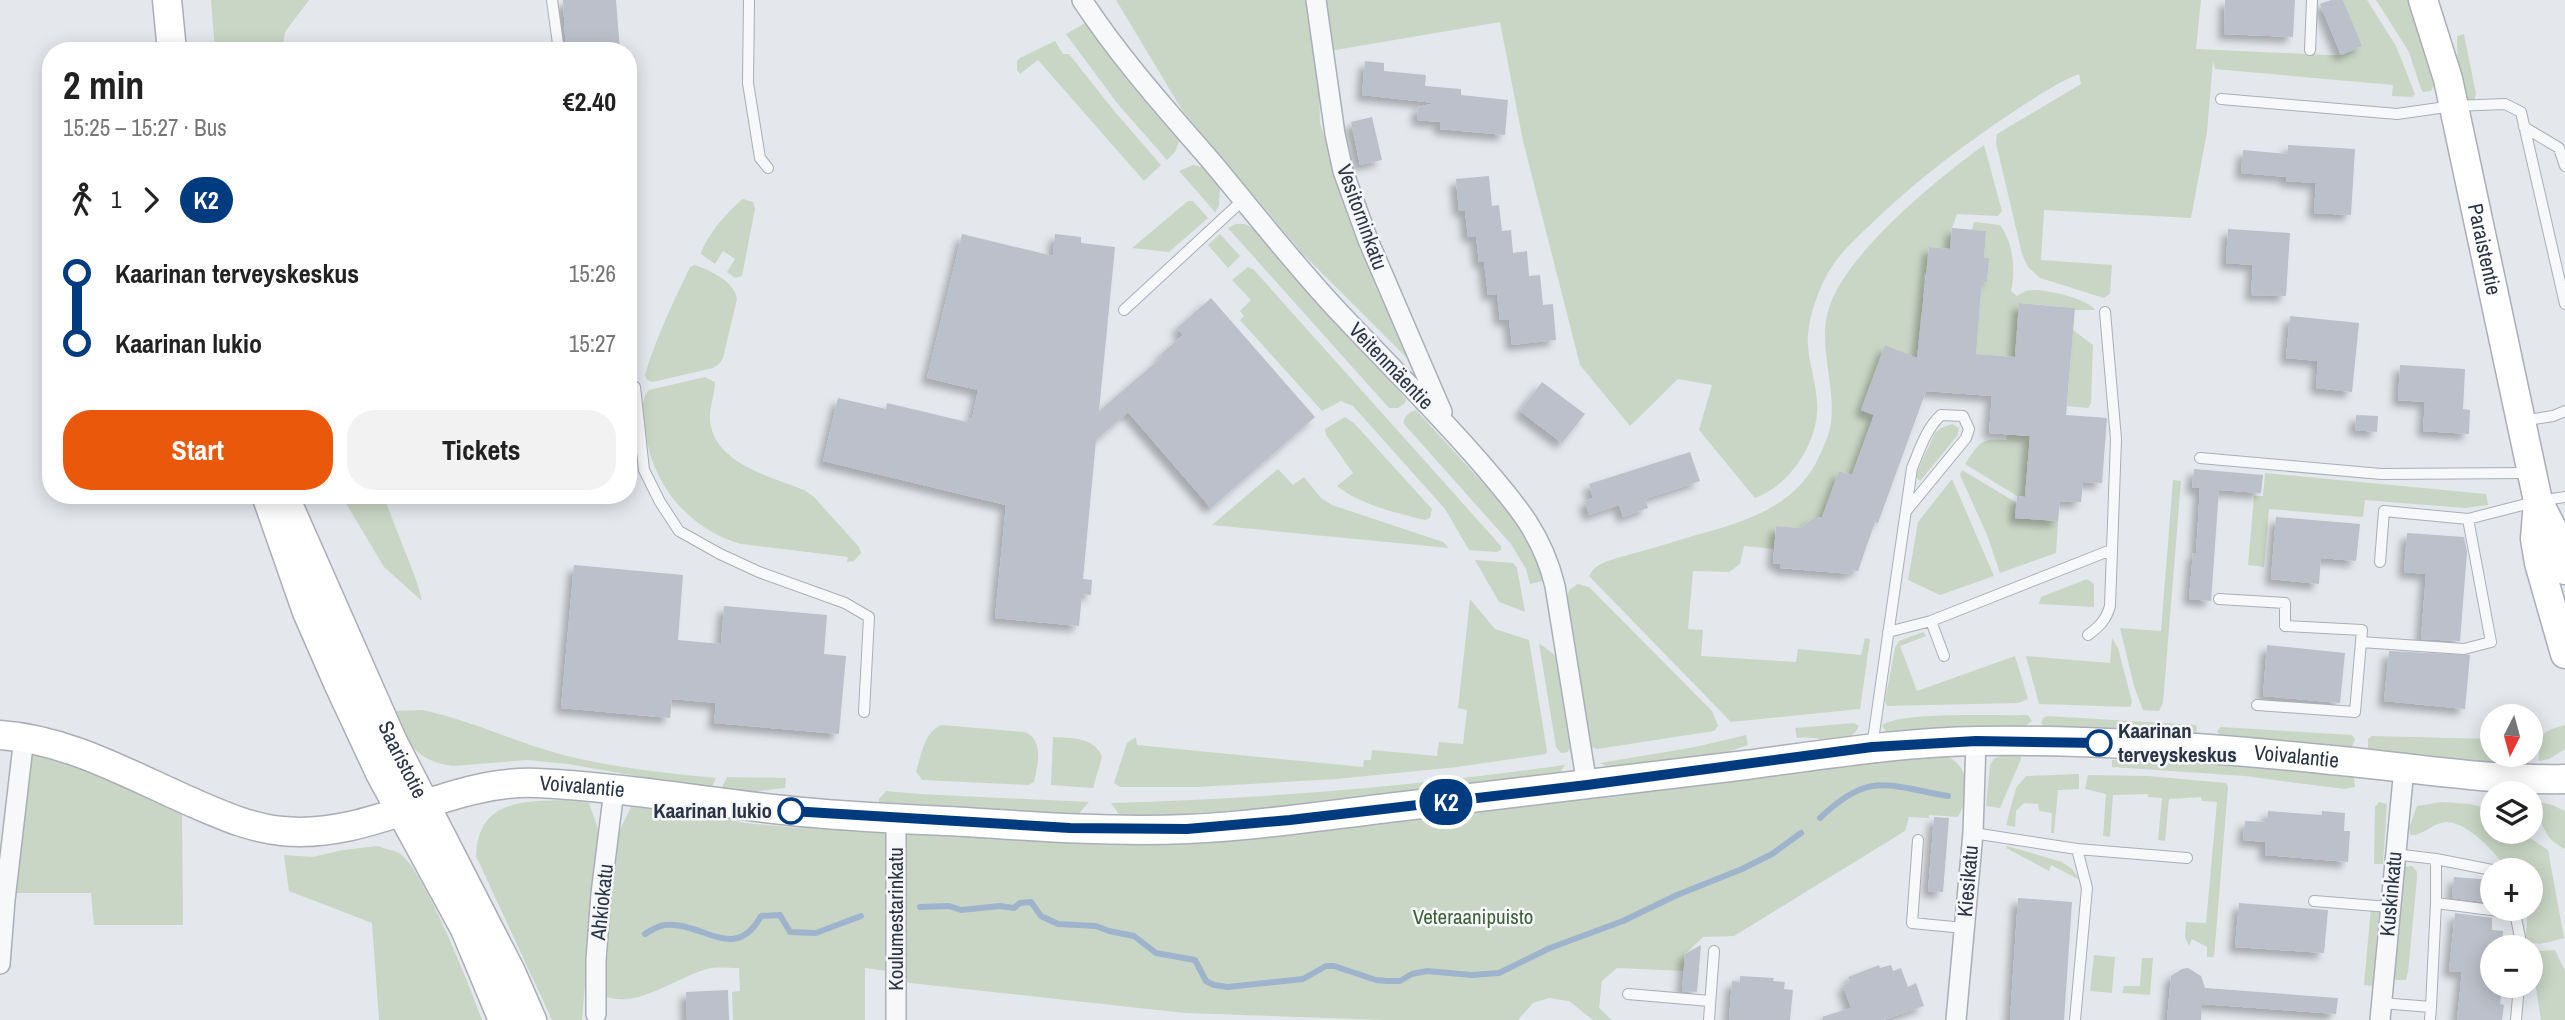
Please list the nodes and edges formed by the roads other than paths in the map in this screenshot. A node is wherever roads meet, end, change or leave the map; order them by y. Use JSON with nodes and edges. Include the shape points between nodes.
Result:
{"nodes":[{"id":1,"x":167,"y":0,"type":"edge"},
{"id":2,"x":552,"y":0,"type":"edge"},
{"id":3,"x":749,"y":0,"type":"edge"},
{"id":4,"x":1082,"y":0,"type":"edge"},
{"id":5,"x":1316,"y":0,"type":"edge"},
{"id":6,"x":2312,"y":0,"type":"edge"},
{"id":7,"x":2423,"y":0,"type":"edge"},
{"id":8,"x":171,"y":42,"type":"edge"},
{"id":9,"x":558,"y":42,"type":"edge"},
{"id":10,"x":2309,"y":50,"type":"dead end"},
{"id":11,"x":2221,"y":99,"type":"dead end"},
{"id":12,"x":2453,"y":106,"type":"junction"},
{"id":13,"x":2524,"y":127,"type":"junction"},
{"id":14,"x":2565,"y":166,"type":"edge"},
{"id":15,"x":768,"y":168,"type":"dead end"},
{"id":16,"x":1243,"y":200,"type":"junction"},
{"id":17,"x":2565,"y":304,"type":"edge"},
{"id":18,"x":1124,"y":310,"type":"dead end"},
{"id":19,"x":2105,"y":312,"type":"dead end"},
{"id":20,"x":637,"y":408,"type":"edge"},
{"id":21,"x":2565,"y":411,"type":"edge"},
{"id":22,"x":2522,"y":421,"type":"junction"},
{"id":23,"x":1446,"y":423,"type":"junction"},
{"id":24,"x":2200,"y":458,"type":"dead end"},
{"id":25,"x":2532,"y":473,"type":"junction"},
{"id":26,"x":2552,"y":499,"type":"edge"},
{"id":27,"x":269,"y":504,"type":"edge"},
{"id":28,"x":288,"y":504,"type":"edge"},
{"id":29,"x":1907,"y":510,"type":"junction"},
{"id":30,"x":2468,"y":519,"type":"junction"},
{"id":31,"x":2111,"y":550,"type":"junction"},
{"id":32,"x":2381,"y":562,"type":"dead end"},
{"id":33,"x":2565,"y":570,"type":"edge"},
{"id":34,"x":2219,"y":599,"type":"dead end"},
{"id":35,"x":1931,"y":621,"type":"junction"},
{"id":36,"x":1888,"y":632,"type":"junction"},
{"id":37,"x":2088,"y":635,"type":"dead end"},
{"id":38,"x":2361,"y":642,"type":"junction"},
{"id":39,"x":2565,"y":654,"type":"edge"},
{"id":40,"x":1944,"y":656,"type":"dead end"},
{"id":41,"x":2257,"y":705,"type":"dead end"},
{"id":42,"x":864,"y":712,"type":"dead end"},
{"id":43,"x":12,"y":736,"type":"edge"},
{"id":44,"x":1976,"y":741,"type":"junction"},
{"id":45,"x":1872,"y":747,"type":"junction"},
{"id":46,"x":2404,"y":768,"type":"junction"},
{"id":47,"x":2565,"y":779,"type":"edge"},
{"id":48,"x":1587,"y":785,"type":"junction"},
{"id":49,"x":614,"y":790,"type":"junction"},
{"id":50,"x":413,"y":809,"type":"junction"},
{"id":51,"x":896,"y":818,"type":"junction"},
{"id":52,"x":1973,"y":833,"type":"junction"},
{"id":53,"x":1918,"y":840,"type":"dead end"},
{"id":54,"x":2077,"y":849,"type":"junction"},
{"id":55,"x":2394,"y":853,"type":"junction"},
{"id":56,"x":2187,"y":858,"type":"dead end"},
{"id":57,"x":2436,"y":859,"type":"junction"},
{"id":58,"x":2480,"y":868,"type":"edge"},
{"id":59,"x":2315,"y":901,"type":"dead end"},
{"id":60,"x":2436,"y":903,"type":"junction"},
{"id":61,"x":2480,"y":907,"type":"edge"},
{"id":62,"x":2389,"y":908,"type":"junction"},
{"id":63,"x":1964,"y":928,"type":"junction"},
{"id":64,"x":1714,"y":951,"type":"dead end"},
{"id":65,"x":0,"y":964,"type":"edge"},
{"id":66,"x":1628,"y":994,"type":"dead end"},
{"id":67,"x":2518,"y":998,"type":"edge"},
{"id":68,"x":1710,"y":1001,"type":"junction"},
{"id":69,"x":2431,"y":1007,"type":"junction"},
{"id":70,"x":2381,"y":1012,"type":"edge"},
{"id":71,"x":598,"y":1017,"type":"edge"},
{"id":72,"x":503,"y":1020,"type":"edge"},
{"id":73,"x":532,"y":1020,"type":"edge"},
{"id":74,"x":896,"y":1020,"type":"edge"},
{"id":75,"x":1709,"y":1020,"type":"edge"},
{"id":76,"x":1956,"y":1020,"type":"edge"},
{"id":77,"x":2075,"y":1020,"type":"edge"},
{"id":78,"x":2430,"y":1020,"type":"edge"},
{"id":79,"x":2516,"y":1020,"type":"edge"}],
"edges":[{"from":1,"to":8,"type":"street"},
{"from":2,"to":9,"type":"lane"},
{"from":3,"to":15,"type":"lane","via":[[748,83],[761,158]]},
{"from":4,"to":16,"type":"street","name":"Veitenmäentie","via":[[1116,50]]},
{"from":5,"to":23,"type":"street","name":"Vesitorninkatu","via":[[1343,171]]},
{"from":6,"to":10,"type":"lane"},
{"from":7,"to":12,"type":"street","name":"Paraistentie"},
{"from":11,"to":12,"type":"lane","via":[[2397,114]]},
{"from":12,"to":13,"type":"lane","via":[[2505,104],[2521,112]]},
{"from":12,"to":22,"type":"street","name":"Paraistentie"},
{"from":13,"to":14,"type":"lane","via":[[2559,148]]},
{"from":13,"to":17,"type":"lane"},
{"from":16,"to":18,"type":"lane"},
{"from":16,"to":23,"type":"street","name":"Veitenmäentie","via":[[1336,309]]},
{"from":19,"to":31,"type":"lane","via":[[2116,439]]},
{"from":20,"to":42,"type":"lane","via":[[643,470],[679,531],[730,559],[845,603],[869,617]]},
{"from":21,"to":22,"type":"lane"},
{"from":22,"to":25,"type":"street","name":"Paraistentie"},
{"from":23,"to":48,"type":"street","name":"Veitenmäentie","via":[[1519,509],[1549,559]]},
{"from":24,"to":25,"type":"lane","via":[[2381,474]]},
{"from":25,"to":26,"type":"street","name":"Paraistentie"},
{"from":26,"to":30,"type":"lane"},
{"from":26,"to":33,"type":"street","name":"Paraistentie"},
{"from":26,"to":39,"type":"street","name":"Paraistentie","via":[[2535,540]]},
{"from":27,"to":50,"type":"street","name":"Saaristotie","via":[[307,612]]},
{"from":28,"to":50,"type":"street","name":"Saaristotie","via":[[392,740]]},
{"from":29,"to":29,"type":"lane","via":[[1966,438],[1969,429],[1963,416],[1941,415],[1930,428],[1913,468]]},
{"from":29,"to":36,"type":"lane"},
{"from":30,"to":32,"type":"lane","via":[[2384,511]]},
{"from":30,"to":38,"type":"lane","via":[[2491,642],[2464,649]]},
{"from":31,"to":35,"type":"lane"},
{"from":31,"to":37,"type":"lane","via":[[2110,606],[2101,625]]},
{"from":34,"to":38,"type":"lane","via":[[2285,603],[2285,626],[2362,630]]},
{"from":35,"to":36,"type":"lane"},
{"from":35,"to":40,"type":"lane"},
{"from":36,"to":45,"type":"lane"},
{"from":38,"to":41,"type":"lane","via":[[2355,712]]},
{"from":43,"to":50,"type":"street","name":"Voivalantie","via":[[69,748],[229,818],[265,828],[324,831]]},
{"from":43,"to":65,"type":"street"},
{"from":44,"to":45,"type":"street","name":"Voivalantie"},
{"from":44,"to":46,"type":"street","name":"Voivalantie","via":[[2289,755]]},
{"from":44,"to":52,"type":"street","name":"Kiesikatu"},
{"from":45,"to":48,"type":"street","name":"Voivalantie"},
{"from":46,"to":47,"type":"street","name":"Voivalantie"},
{"from":46,"to":55,"type":"street","name":"Kuskinkatu"},
{"from":48,"to":51,"type":"street","name":"Voivalantie","via":[[1187,829]]},
{"from":49,"to":50,"type":"street","name":"Voivalantie","via":[[528,782],[499,784]]},
{"from":49,"to":51,"type":"street","name":"Voivalantie"},
{"from":49,"to":71,"type":"street","name":"Ahkiokatu","via":[[598,933]]},
{"from":50,"to":72,"type":"street","name":"Saaristotie"},
{"from":50,"to":73,"type":"street","name":"Saaristotie","via":[[511,972]]},
{"from":51,"to":74,"type":"street","name":"Koulumestarinkatu"},
{"from":52,"to":54,"type":"lane"},
{"from":52,"to":63,"type":"street","name":"Kiesikatu"},
{"from":53,"to":63,"type":"lane","via":[[1912,923]]},
{"from":54,"to":56,"type":"lane"},
{"from":54,"to":77,"type":"lane","via":[[2087,888]]},
{"from":55,"to":57,"type":"lane"},
{"from":55,"to":62,"type":"street","name":"Kuskinkatu"},
{"from":57,"to":58,"type":"lane"},
{"from":57,"to":60,"type":"lane"},
{"from":59,"to":62,"type":"lane"},
{"from":60,"to":61,"type":"lane"},
{"from":60,"to":69,"type":"lane"},
{"from":62,"to":70,"type":"street","name":"Kuskinkatu"},
{"from":63,"to":76,"type":"street","name":"Kiesikatu"},
{"from":64,"to":68,"type":"lane"},
{"from":66,"to":68,"type":"lane"},
{"from":67,"to":79,"type":"lane"},
{"from":68,"to":75,"type":"lane"},
{"from":69,"to":70,"type":"lane"},
{"from":69,"to":78,"type":"lane"}]}
